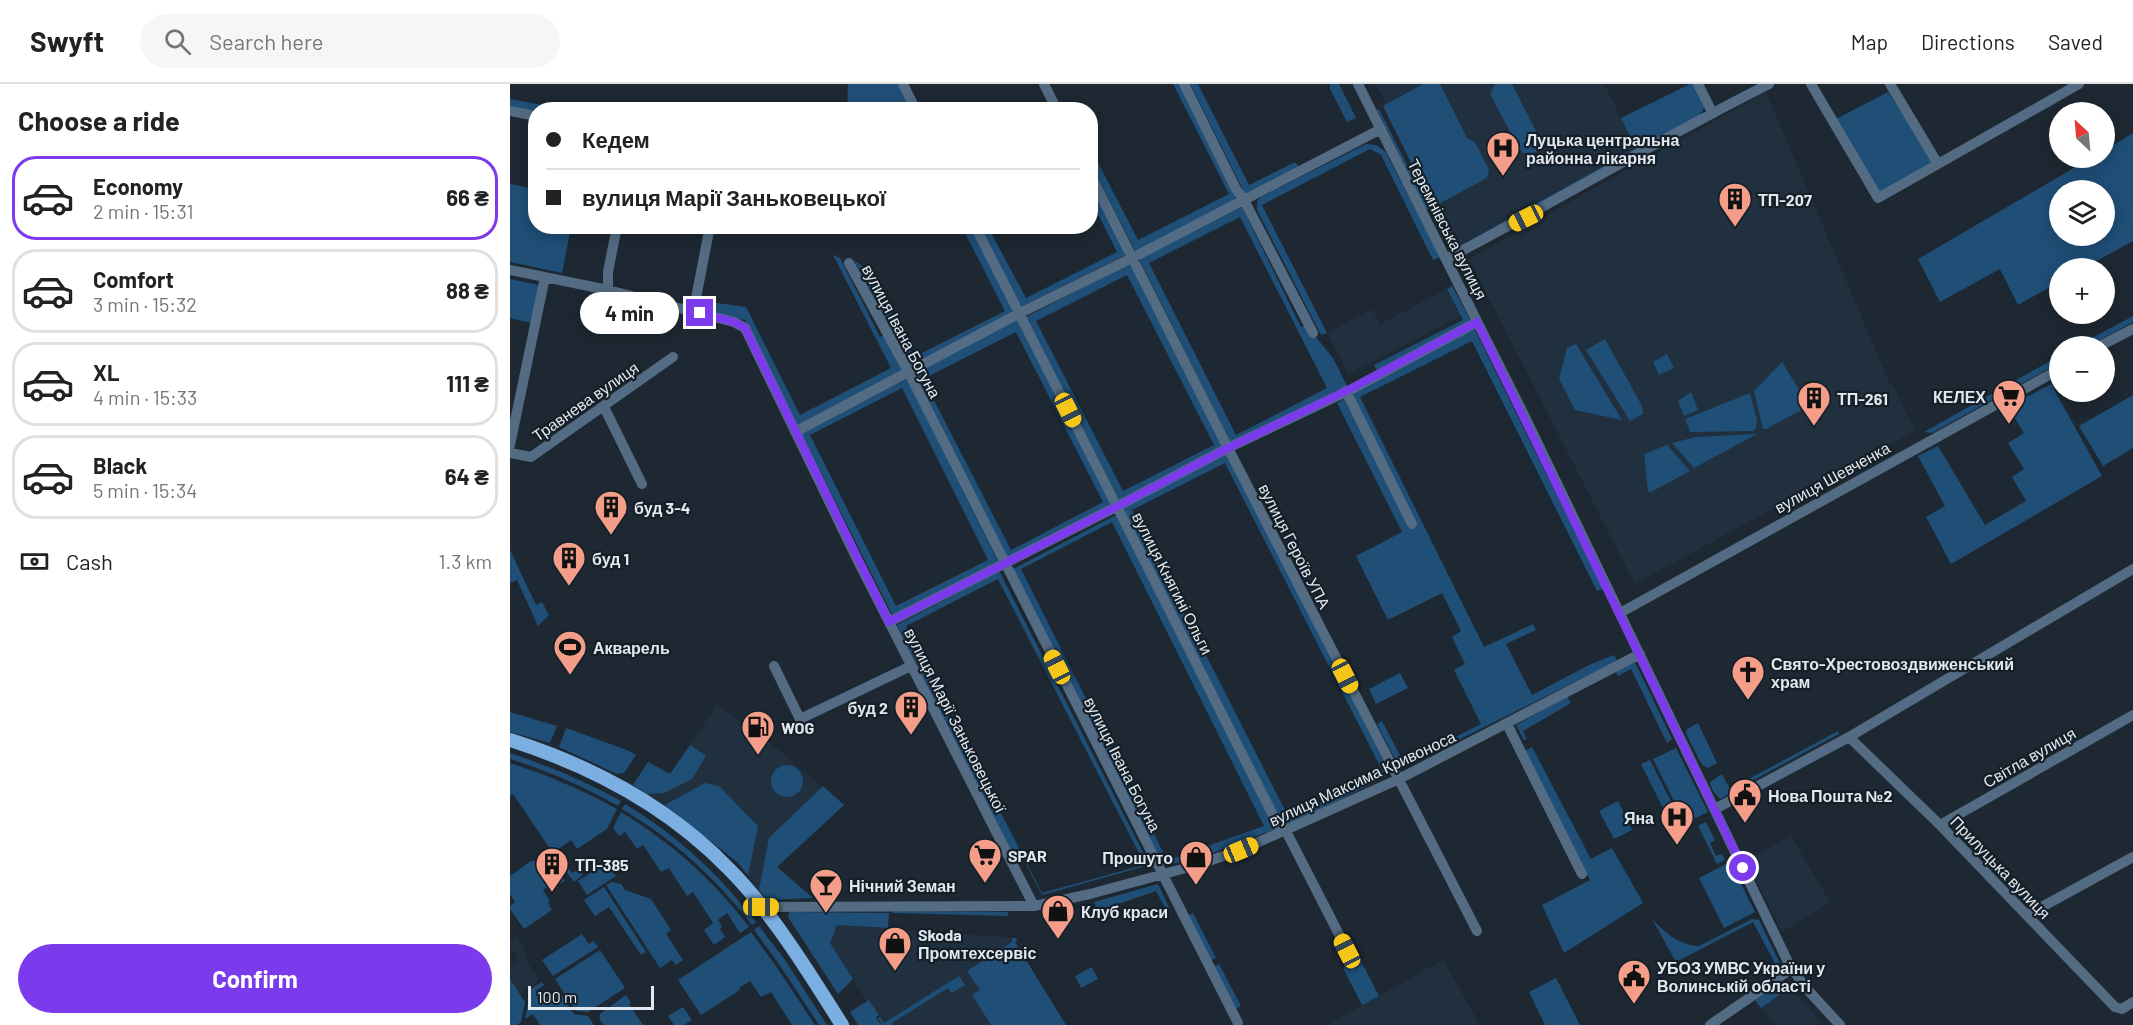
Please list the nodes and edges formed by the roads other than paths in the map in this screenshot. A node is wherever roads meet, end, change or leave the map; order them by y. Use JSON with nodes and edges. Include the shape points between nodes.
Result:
{"nodes":[{"id":1,"x":903,"y":84,"type":"edge"},
{"id":2,"x":1044,"y":84,"type":"edge"},
{"id":3,"x":1184,"y":84,"type":"edge"},
{"id":4,"x":1358,"y":84,"type":"edge"},
{"id":5,"x":1698,"y":84,"type":"edge"},
{"id":6,"x":1768,"y":84,"type":"edge"},
{"id":7,"x":1811,"y":84,"type":"edge"},
{"id":8,"x":1890,"y":84,"type":"edge"},
{"id":9,"x":2079,"y":84,"type":"edge"},
{"id":10,"x":912,"y":102,"type":"edge"},
{"id":11,"x":1053,"y":102,"type":"edge"},
{"id":12,"x":510,"y":111,"type":"edge"},
{"id":13,"x":1712,"y":112,"type":"junction"},
{"id":14,"x":528,"y":114,"type":"edge"},
{"id":15,"x":1381,"y":129,"type":"junction"},
{"id":16,"x":1938,"y":164,"type":"junction"},
{"id":17,"x":1098,"y":189,"type":"edge"},
{"id":18,"x":1244,"y":200,"type":"junction"},
{"id":19,"x":616,"y":234,"type":"edge"},
{"id":20,"x":708,"y":234,"type":"edge"},
{"id":21,"x":979,"y":234,"type":"edge"},
{"id":22,"x":1134,"y":257,"type":"junction"},
{"id":23,"x":1446,"y":260,"type":"junction"},
{"id":24,"x":849,"y":263,"type":"dead end"},
{"id":25,"x":510,"y":270,"type":"edge"},
{"id":26,"x":545,"y":277,"type":"junction"},
{"id":27,"x":608,"y":290,"type":"junction"},
{"id":28,"x":700,"y":313,"type":"junction"},
{"id":29,"x":1018,"y":314,"type":"junction"},
{"id":30,"x":1477,"y":322,"type":"junction"},
{"id":31,"x":2133,"y":329,"type":"edge"},
{"id":32,"x":1313,"y":333,"type":"dead end"},
{"id":33,"x":2115,"y":338,"type":"edge"},
{"id":34,"x":673,"y":357,"type":"dead end"},
{"id":35,"x":909,"y":373,"type":"junction"},
{"id":36,"x":2049,"y":375,"type":"edge"},
{"id":37,"x":1346,"y":392,"type":"junction"},
{"id":38,"x":604,"y":407,"type":"junction"},
{"id":39,"x":795,"y":432,"type":"junction"},
{"id":40,"x":510,"y":446,"type":"edge"},
{"id":41,"x":1228,"y":448,"type":"junction"},
{"id":42,"x":510,"y":453,"type":"edge"},
{"id":43,"x":642,"y":484,"type":"dead end"},
{"id":44,"x":1118,"y":506,"type":"junction"},
{"id":45,"x":1412,"y":524,"type":"dead end"},
{"id":46,"x":1005,"y":564,"type":"junction"},
{"id":47,"x":2133,"y":569,"type":"edge"},
{"id":48,"x":1620,"y":613,"type":"junction"},
{"id":49,"x":889,"y":622,"type":"junction"},
{"id":50,"x":1640,"y":654,"type":"junction"},
{"id":51,"x":774,"y":666,"type":"dead end"},
{"id":52,"x":911,"y":666,"type":"junction"},
{"id":53,"x":2133,"y":715,"type":"edge"},
{"id":54,"x":1507,"y":724,"type":"junction"},
{"id":55,"x":1849,"y":738,"type":"junction"},
{"id":56,"x":510,"y":740,"type":"edge"},
{"id":57,"x":1399,"y":779,"type":"junction"},
{"id":58,"x":1715,"y":809,"type":"junction"},
{"id":59,"x":1940,"y":825,"type":"junction"},
{"id":60,"x":1286,"y":831,"type":"junction"},
{"id":61,"x":2133,"y":857,"type":"edge"},
{"id":62,"x":1162,"y":874,"type":"junction"},
{"id":63,"x":1582,"y":874,"type":"dead end"},
{"id":64,"x":1025,"y":891,"type":"junction"},
{"id":65,"x":1021,"y":906,"type":"junction"},
{"id":66,"x":1034,"y":906,"type":"junction"},
{"id":67,"x":761,"y":907,"type":"junction"},
{"id":68,"x":2027,"y":915,"type":"junction"},
{"id":69,"x":1477,"y":931,"type":"dead end"},
{"id":70,"x":1347,"y":951,"type":"dead end"},
{"id":71,"x":1791,"y":969,"type":"junction"},
{"id":72,"x":2133,"y":1002,"type":"edge"},
{"id":73,"x":1238,"y":1023,"type":"dead end"},
{"id":74,"x":842,"y":1025,"type":"edge"},
{"id":75,"x":1710,"y":1025,"type":"edge"},
{"id":76,"x":1840,"y":1025,"type":"edge"}],
"edges":[{"from":1,"to":10,"type":"street"},
{"from":2,"to":11,"type":"street"},
{"from":3,"to":18,"type":"street"},
{"from":4,"to":15,"type":"street","name":"Теремнівська вулиця"},
{"from":5,"to":13,"type":"street"},
{"from":6,"to":13,"type":"street"},
{"from":7,"to":16,"type":"street","via":[[1878,198]]},
{"from":8,"to":16,"type":"street"},
{"from":9,"to":16,"type":"street"},
{"from":12,"to":14,"type":"street"},
{"from":13,"to":23,"type":"street"},
{"from":15,"to":18,"type":"street"},
{"from":15,"to":23,"type":"street","name":"Теремнівська вулиця"},
{"from":17,"to":22,"type":"street","name":"вулиця Героїв УПА"},
{"from":18,"to":22,"type":"street"},
{"from":18,"to":32,"type":"street"},
{"from":19,"to":27,"type":"street"},
{"from":20,"to":28,"type":"street","via":[[696,298]]},
{"from":21,"to":29,"type":"street","name":"вулиця Княгині Ольги"},
{"from":22,"to":29,"type":"street"},
{"from":22,"to":41,"type":"street","name":"вулиця Героїв УПА"},
{"from":23,"to":30,"type":"street","name":"Теремнівська вулиця"},
{"from":24,"to":35,"type":"street","name":"вулиця Івана Богуна"},
{"from":25,"to":26,"type":"street","name":"вулиця Марії Заньковецької"},
{"from":26,"to":27,"type":"street","name":"вулиця Марії Заньковецької"},
{"from":26,"to":40,"type":"street"},
{"from":27,"to":28,"type":"street","name":"вулиця Марії Заньковецької"},
{"from":28,"to":39,"type":"street","name":"вулиця Марії Заньковецької","via":[[745,328]]},
{"from":29,"to":35,"type":"street"},
{"from":29,"to":44,"type":"street","name":"вулиця Княгині Ольги"},
{"from":30,"to":37,"type":"street"},
{"from":30,"to":48,"type":"street","name":"Теремнівська вулиця"},
{"from":31,"to":33,"type":"street"},
{"from":34,"to":38,"type":"street","name":"Травнева вулиця"},
{"from":35,"to":39,"type":"street"},
{"from":35,"to":46,"type":"street","name":"вулиця Івана Богуна"},
{"from":36,"to":48,"type":"street","name":"вулиця Шевченка"},
{"from":37,"to":41,"type":"street"},
{"from":37,"to":45,"type":"street"},
{"from":38,"to":42,"type":"street","name":"Травнева вулиця","via":[[531,457]]},
{"from":38,"to":43,"type":"street"},
{"from":39,"to":49,"type":"street","name":"вулиця Марії Заньковецької"},
{"from":41,"to":44,"type":"street"},
{"from":41,"to":57,"type":"street","name":"вулиця Героїв УПА"},
{"from":44,"to":46,"type":"street"},
{"from":44,"to":60,"type":"street","name":"вулиця Княгині Ольги","via":[[1278,825]]},
{"from":46,"to":49,"type":"street"},
{"from":46,"to":62,"type":"street","name":"вулиця Івана Богуна"},
{"from":47,"to":55,"type":"street"},
{"from":48,"to":50,"type":"street","name":"Теремнівська вулиця"},
{"from":49,"to":52,"type":"street","name":"вулиця Марії Заньковецької"},
{"from":50,"to":54,"type":"street","name":"вулиця Максима Кривоноса"},
{"from":50,"to":58,"type":"street","name":"Теремнівська вулиця"},
{"from":51,"to":52,"type":"street","via":[[800,719]]},
{"from":52,"to":64,"type":"street","name":"вулиця Марії Заньковецької"},
{"from":53,"to":59,"type":"street","name":"Світла вулиця"},
{"from":54,"to":57,"type":"street","name":"вулиця Максима Кривоноса"},
{"from":54,"to":63,"type":"street"},
{"from":55,"to":58,"type":"street"},
{"from":55,"to":59,"type":"street","name":"Прилуцька вулиця"},
{"from":56,"to":67,"type":"main road","via":[[552,753],[649,803],[730,869]]},
{"from":57,"to":60,"type":"street","name":"вулиця Максима Кривоноса"},
{"from":57,"to":69,"type":"street","name":"вулиця Героїв УПА"},
{"from":58,"to":71,"type":"street","name":"Теремнівська вулиця"},
{"from":59,"to":68,"type":"street","name":"Прилуцька вулиця"},
{"from":60,"to":62,"type":"street","name":"вулиця Максима Кривоноса","via":[[1241,850]]},
{"from":60,"to":70,"type":"street","name":"вулиця Княгині Ольги"},
{"from":61,"to":68,"type":"street"},
{"from":62,"to":66,"type":"street","name":"вулиця Максима Кривоноса"},
{"from":62,"to":73,"type":"street","name":"вулиця Івана Богуна"},
{"from":64,"to":65,"type":"street"},
{"from":64,"to":66,"type":"street","name":"вулиця Марії Заньковецької"},
{"from":65,"to":66,"type":"street","name":"вулиця Максима Кривоноса"},
{"from":65,"to":67,"type":"street","name":"вулиця Максима Кривоноса"},
{"from":67,"to":74,"type":"main road"},
{"from":68,"to":72,"type":"street","name":"Прилуцька вулиця","via":[[2115,1007],[2122,1009]]},
{"from":71,"to":75,"type":"street"},
{"from":71,"to":76,"type":"street","name":"Теремнівська вулиця"}]}
